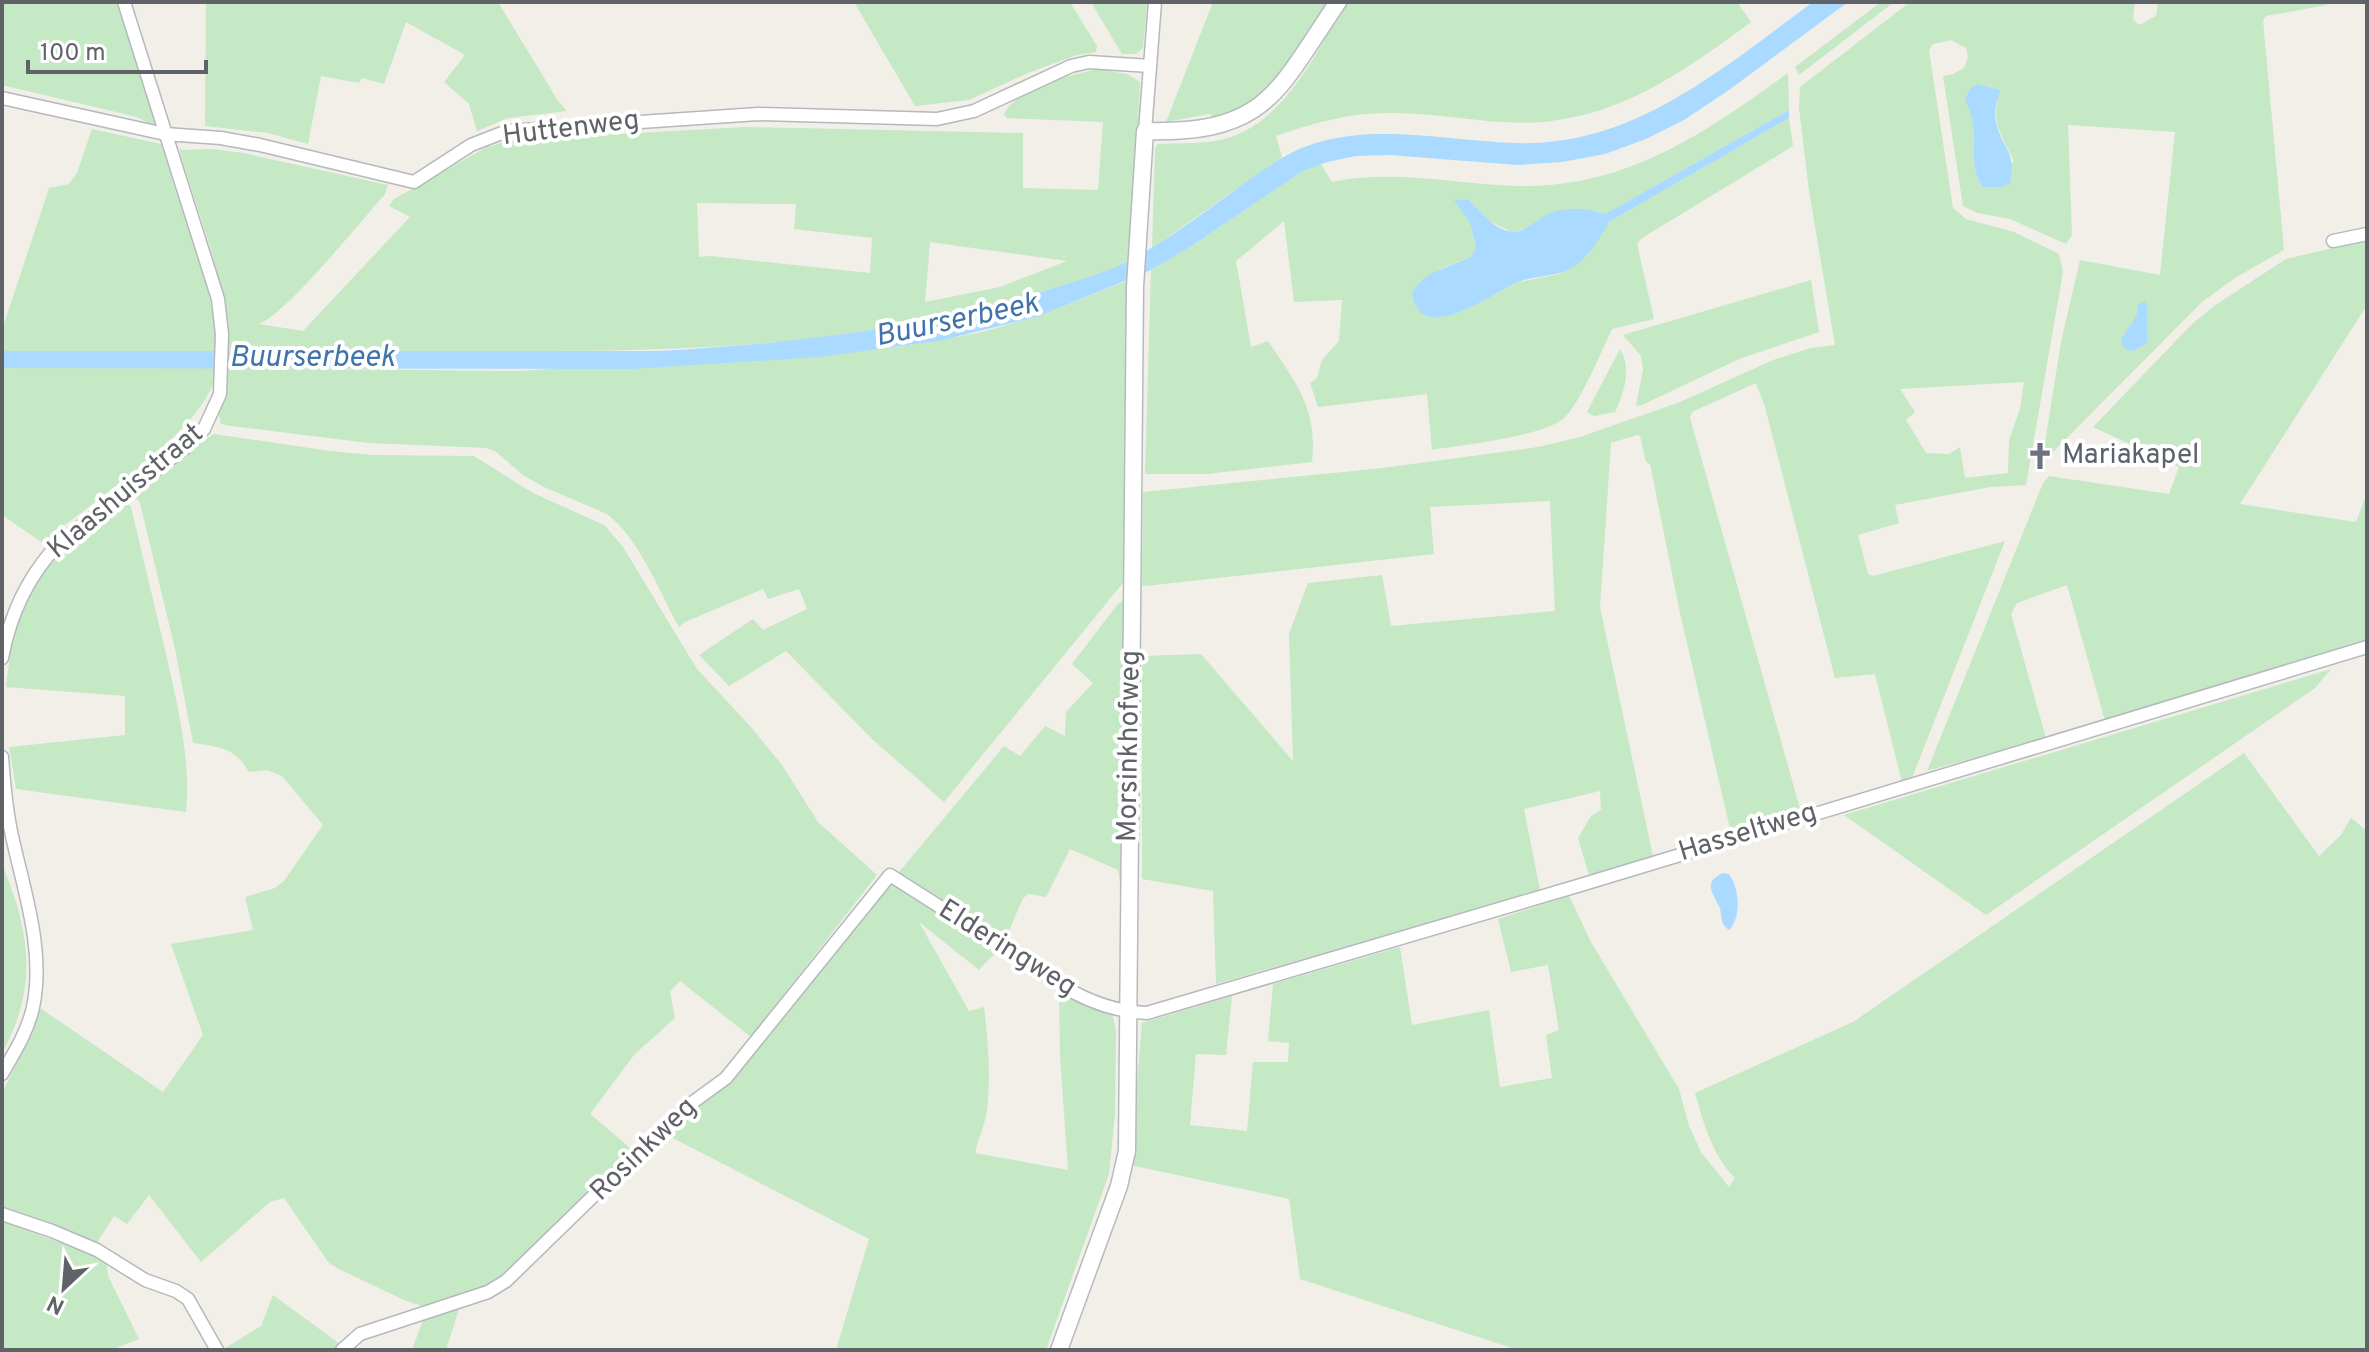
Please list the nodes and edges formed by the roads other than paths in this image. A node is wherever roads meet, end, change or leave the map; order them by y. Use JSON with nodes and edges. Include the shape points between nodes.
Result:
{"nodes":[{"id":1,"x":124,"y":2,"type":"edge"},
{"id":2,"x":1155,"y":2,"type":"edge"},
{"id":3,"x":1338,"y":2,"type":"edge"},
{"id":4,"x":1150,"y":66,"type":"junction"},
{"id":5,"x":2,"y":98,"type":"edge"},
{"id":6,"x":1145,"y":131,"type":"junction"},
{"id":7,"x":165,"y":134,"type":"junction"},
{"id":8,"x":2367,"y":234,"type":"edge"},
{"id":9,"x":2333,"y":241,"type":"dead end"},
{"id":10,"x":2367,"y":647,"type":"edge"},
{"id":11,"x":2,"y":658,"type":"edge"},
{"id":12,"x":2,"y":757,"type":"edge"},
{"id":13,"x":890,"y":875,"type":"joint"},
{"id":14,"x":1128,"y":1012,"type":"junction"},
{"id":15,"x":2,"y":1074,"type":"edge"},
{"id":16,"x":2,"y":1214,"type":"edge"},
{"id":17,"x":217,"y":1350,"type":"edge"},
{"id":18,"x":342,"y":1350,"type":"edge"},
{"id":19,"x":1059,"y":1350,"type":"edge"}],
"edges":[{"from":1,"to":7,"type":"street","name":"Klaashuisstraat"},
{"from":2,"to":4,"type":"street"},
{"from":3,"to":6,"type":"street","via":[[1264,105],[1210,129]]},
{"from":4,"to":6,"type":"street"},
{"from":4,"to":7,"type":"street","name":"Huttenweg","via":[[1071,66],[974,111],[937,119],[758,114],[507,131],[471,145],[414,182],[260,145]]},
{"from":5,"to":7,"type":"street","name":"Huttenweg"},
{"from":6,"to":14,"type":"street","name":"Morsinkhofweg","via":[[1135,281]]},
{"from":7,"to":11,"type":"street","name":"Klaashuisstraat","via":[[218,299],[220,394],[195,439],[46,557],[16,604]]},
{"from":8,"to":9,"type":"street"},
{"from":10,"to":14,"type":"street","name":"Hasseltweg","via":[[1539,898],[1147,1013]]},
{"from":12,"to":15,"type":"street","via":[[34,936],[35,974],[33,1007]]},
{"from":13,"to":14,"type":"street","name":"Elderingweg","via":[[1075,993]]},
{"from":13,"to":18,"type":"street","name":"Rosinkweg","via":[[726,1078],[655,1136],[506,1281],[488,1292],[360,1334]]},
{"from":14,"to":19,"type":"street","name":"Morsinkhofweg","via":[[1127,1151],[1122,1176]]},
{"from":16,"to":17,"type":"street","via":[[97,1250],[145,1280],[176,1291],[188,1299]]}]}
